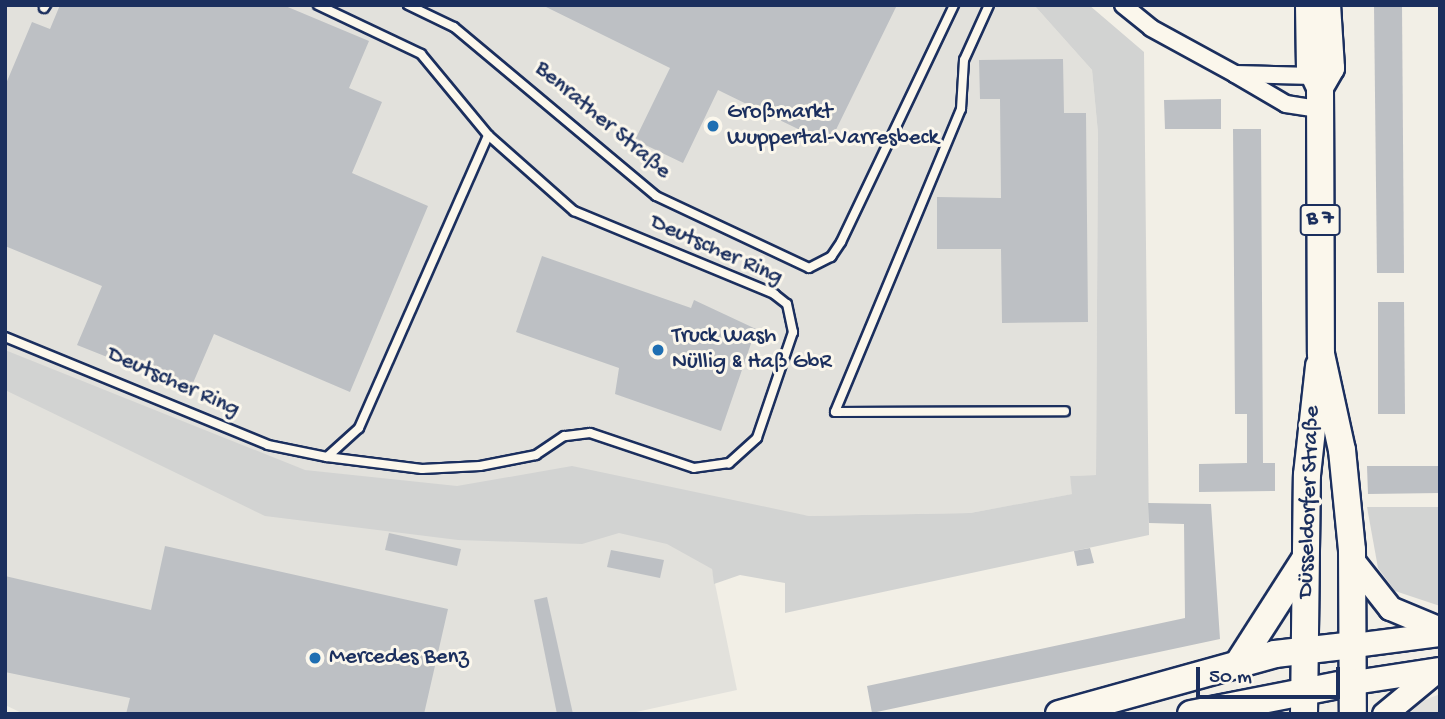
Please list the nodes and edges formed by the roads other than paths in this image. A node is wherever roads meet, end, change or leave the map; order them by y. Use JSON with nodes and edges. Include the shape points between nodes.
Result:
{"nodes":[{"id":1,"x":318,"y":5,"type":"edge"},
{"id":2,"x":408,"y":5,"type":"edge"},
{"id":3,"x":989,"y":5,"type":"edge"},
{"id":4,"x":1123,"y":5,"type":"edge"},
{"id":5,"x":1309,"y":5,"type":"edge"},
{"id":6,"x":1327,"y":5,"type":"edge"},
{"id":7,"x":953,"y":6,"type":"edge"},
{"id":8,"x":1235,"y":74,"type":"junction"},
{"id":9,"x":1317,"y":90,"type":"junction"},
{"id":10,"x":488,"y":135,"type":"junction"},
{"id":11,"x":5,"y":337,"type":"edge"},
{"id":12,"x":1321,"y":354,"type":"junction"},
{"id":13,"x":1065,"y":411,"type":"dead end"},
{"id":14,"x":327,"y":457,"type":"junction"},
{"id":15,"x":1306,"y":557,"type":"junction"},
{"id":16,"x":1353,"y":561,"type":"junction"},
{"id":17,"x":1440,"y":631,"type":"edge"},
{"id":18,"x":1354,"y":645,"type":"junction"},
{"id":19,"x":1306,"y":650,"type":"junction"},
{"id":20,"x":1239,"y":662,"type":"junction"},
{"id":21,"x":1440,"y":671,"type":"edge"},
{"id":22,"x":1354,"y":682,"type":"junction"},
{"id":23,"x":1304,"y":702,"type":"edge"},
{"id":24,"x":1059,"y":714,"type":"edge"},
{"id":25,"x":1191,"y":714,"type":"edge"},
{"id":26,"x":1353,"y":714,"type":"edge"},
{"id":27,"x":1384,"y":714,"type":"edge"}],
"edges":[{"from":1,"to":10,"type":"lane","name":"Deutscher Ring","via":[[421,54]]},
{"from":2,"to":7,"type":"lane","name":"Benrather Straße","via":[[454,27],[656,196],[808,268],[831,257],[841,242]]},
{"from":3,"to":13,"type":"lane","via":[[964,60],[961,108],[835,412]]},
{"from":4,"to":8,"type":"street","via":[[1151,28]]},
{"from":5,"to":9,"type":"main road","name":"Düsseldorfer Straße","number":"B 7"},
{"from":6,"to":9,"type":"main road","name":"Düsseldorfer Straße","number":"B 7","via":[[1331,68]]},
{"from":8,"to":9,"type":"street"},
{"from":8,"to":9,"type":"street","via":[[1286,104]]},
{"from":9,"to":12,"type":"main road","name":"Düsseldorfer Straße","number":"B 7"},
{"from":10,"to":14,"type":"lane","via":[[359,428]]},
{"from":10,"to":14,"type":"lane","name":"Deutscher Ring","via":[[574,211],[787,304],[793,332],[757,438],[729,463],[694,468],[590,433],[564,436],[536,455],[480,466],[422,469]]},
{"from":11,"to":14,"type":"lane","name":"Deutscher Ring","via":[[268,445]]},
{"from":12,"to":15,"type":"main road","name":"Düsseldorfer Straße","number":"B 7","via":[[1307,475]]},
{"from":12,"to":16,"type":"main road","name":"Düsseldorfer Straße","number":"B 7","via":[[1342,450]]},
{"from":15,"to":19,"type":"main road","name":"Düsseldorfer Straße","number":"B 7"},
{"from":15,"to":20,"type":"main road"},
{"from":16,"to":17,"type":"street","via":[[1390,608]]},
{"from":16,"to":18,"type":"main road","name":"Düsseldorfer Straße","number":"B 7"},
{"from":17,"to":18,"type":"street"},
{"from":18,"to":19,"type":"main road"},
{"from":18,"to":22,"type":"main road","name":"Düsseldorfer Straße"},
{"from":19,"to":20,"type":"main road"},
{"from":19,"to":23,"type":"main road","name":"Düsseldorfer Straße"},
{"from":20,"to":24,"type":"main road"},
{"from":21,"to":22,"type":"street"},
{"from":21,"to":27,"type":"street","via":[[1407,689]]},
{"from":22,"to":23,"type":"main road"},
{"from":22,"to":26,"type":"main road","name":"Düsseldorfer Straße"},
{"from":23,"to":25,"type":"main road"}]}
